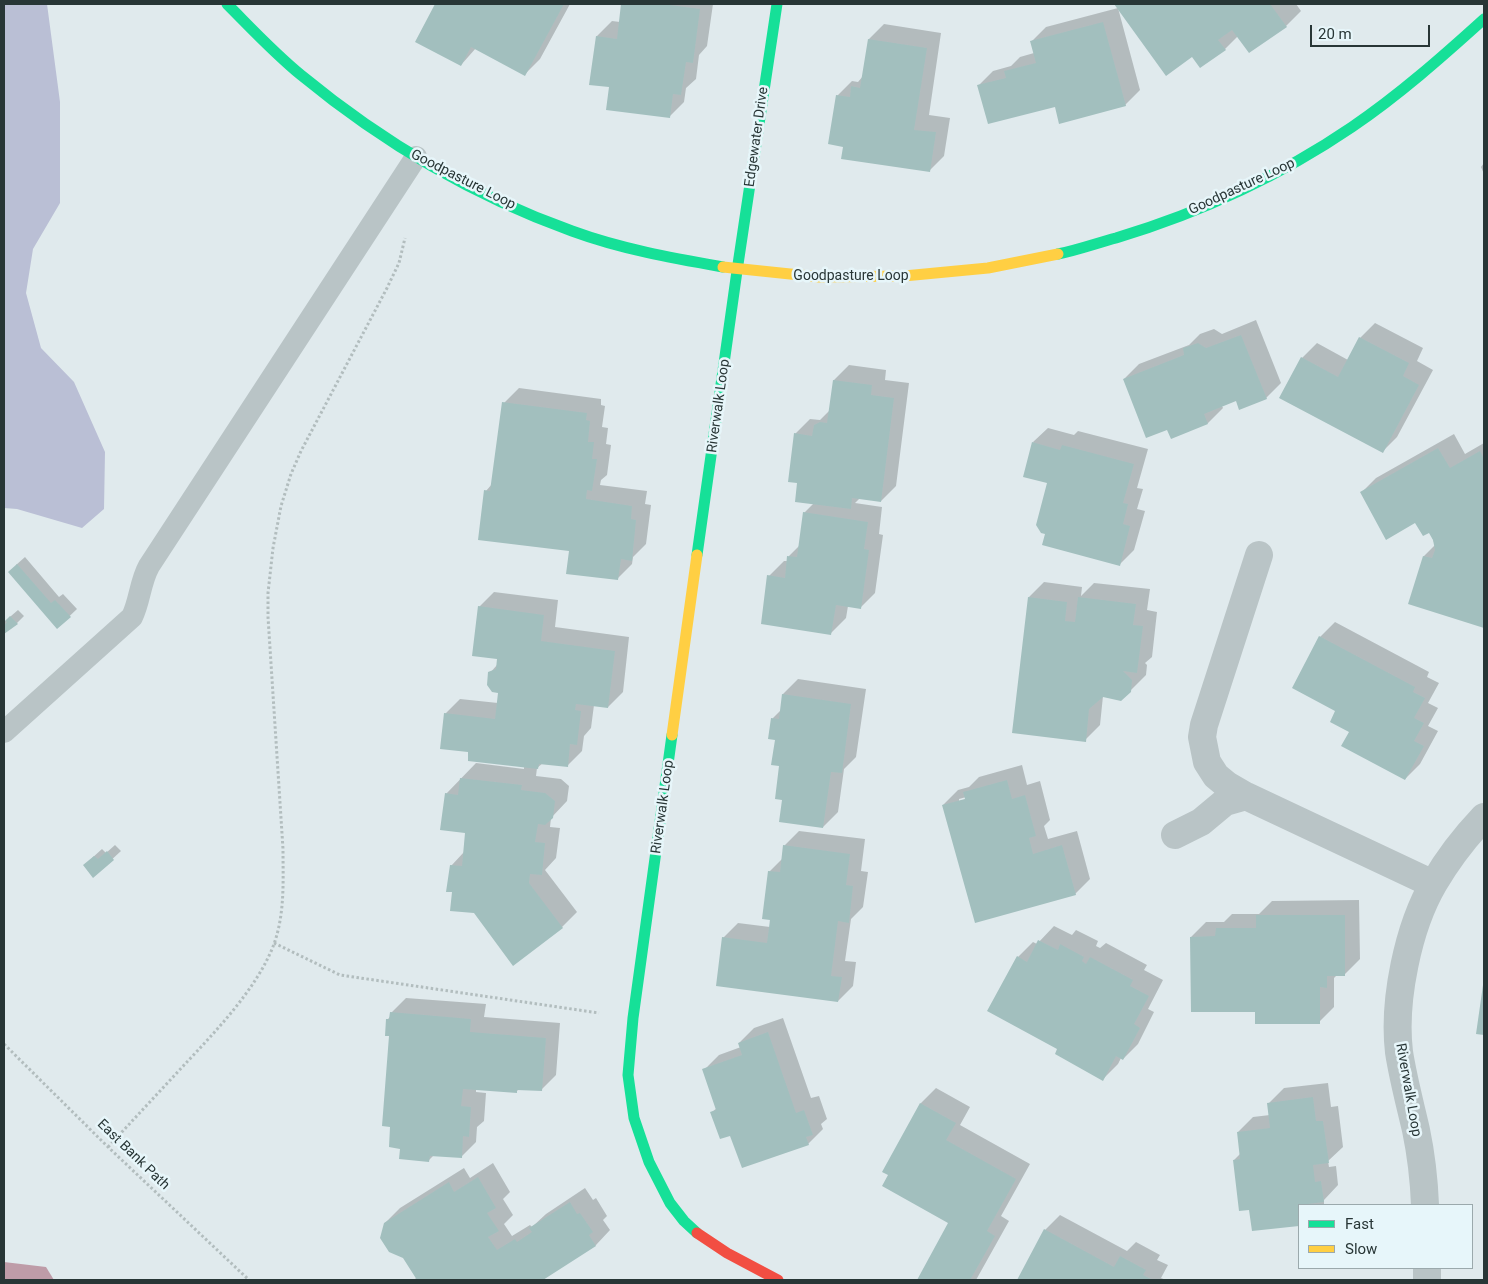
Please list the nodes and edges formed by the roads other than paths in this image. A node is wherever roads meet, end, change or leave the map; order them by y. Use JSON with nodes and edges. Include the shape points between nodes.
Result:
{"nodes":[{"id":1,"x":227,"y":4,"type":"edge"},
{"id":2,"x":777,"y":4,"type":"edge"},
{"id":3,"x":1484,"y":19,"type":"edge"},
{"id":4,"x":416,"y":157,"type":"junction"},
{"id":5,"x":737,"y":271,"type":"junction"},
{"id":6,"x":1259,"y":555,"type":"dead end"},
{"id":7,"x":4,"y":732,"type":"edge"},
{"id":8,"x":1246,"y":796,"type":"junction"},
{"id":9,"x":1484,"y":817,"type":"edge"},
{"id":10,"x":1175,"y":835,"type":"dead end"},
{"id":11,"x":1433,"y":884,"type":"junction"},
{"id":12,"x":1425,"y":1204,"type":"edge"},
{"id":13,"x":778,"y":1280,"type":"edge"}],
"edges":[{"from":1,"to":4,"type":"street","name":"Goodpasture Loop","via":[[266,44],[317,88]]},
{"from":2,"to":5,"type":"street","name":"Edgewater Drive"},
{"from":3,"to":5,"type":"street","name":"Goodpasture Loop","via":[[1422,74],[1346,131],[1305,157],[1218,201],[1171,220],[1049,257],[955,273],[833,277]]},
{"from":4,"to":5,"type":"street","name":"Goodpasture Loop","via":[[506,203],[574,232],[662,256]]},
{"from":4,"to":7,"type":"lane","via":[[149,566],[132,617]]},
{"from":5,"to":13,"type":"street","name":"Riverwalk Loop","via":[[632,1018],[629,1060],[637,1126],[665,1195],[699,1236]]},
{"from":6,"to":8,"type":"street","via":[[1202,737],[1206,762],[1216,776]]},
{"from":8,"to":10,"type":"street","via":[[1225,802],[1201,822]]},
{"from":8,"to":11,"type":"street"},
{"from":9,"to":11,"type":"street","name":"Riverwalk Loop","via":[[1466,836]]},
{"from":11,"to":12,"type":"street","name":"Riverwalk Loop","via":[[1409,947],[1401,985],[1399,1021],[1399,1051],[1416,1132]]}]}
